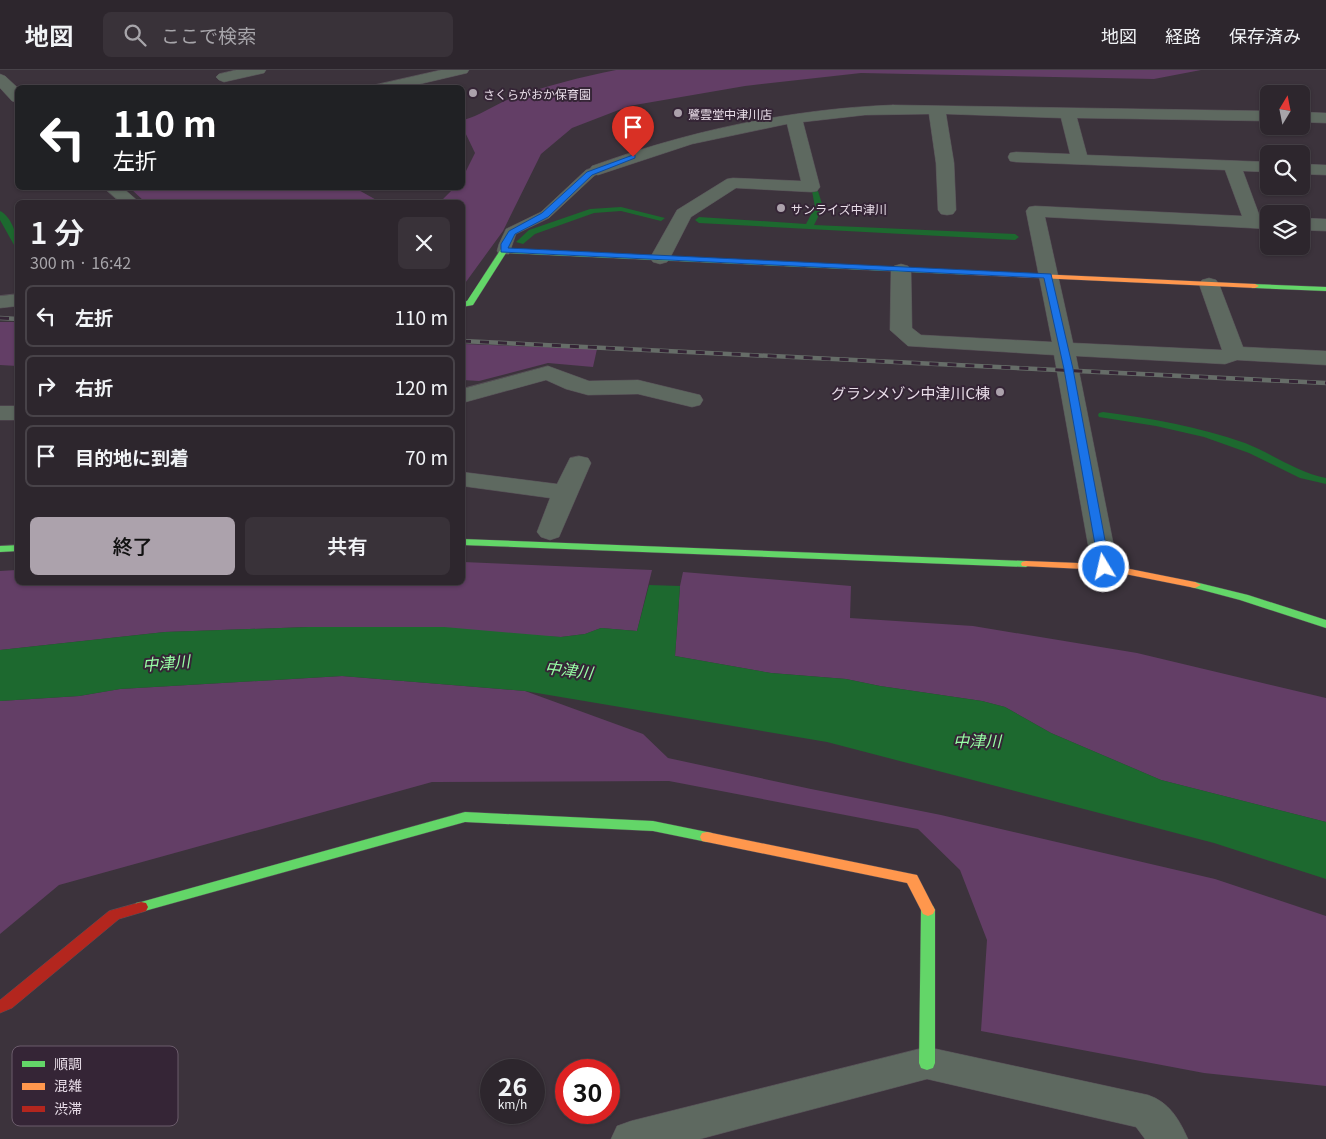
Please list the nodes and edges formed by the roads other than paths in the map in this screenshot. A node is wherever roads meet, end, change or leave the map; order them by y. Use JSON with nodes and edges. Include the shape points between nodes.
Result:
{"nodes":[{"id":1,"x":259,"y":70,"type":"edge"},
{"id":2,"x":462,"y":70,"type":"edge"},
{"id":3,"x":219,"y":73,"type":"edge"},
{"id":4,"x":0,"y":79,"type":"edge"},
{"id":5,"x":236,"y":85,"type":"edge"},
{"id":6,"x":394,"y":85,"type":"edge"},
{"id":7,"x":15,"y":95,"type":"edge"},
{"id":8,"x":937,"y":110,"type":"junction"},
{"id":9,"x":1068,"y":113,"type":"junction"},
{"id":10,"x":1260,"y":116,"type":"edge"},
{"id":11,"x":1310,"y":117,"type":"edge"},
{"id":12,"x":1326,"y":118,"type":"edge"},
{"id":13,"x":794,"y":119,"type":"junction"},
{"id":14,"x":1016,"y":158,"type":"dead end"},
{"id":15,"x":1080,"y":160,"type":"junction"},
{"id":16,"x":1232,"y":166,"type":"junction"},
{"id":17,"x":1260,"y":167,"type":"edge"},
{"id":18,"x":1310,"y":169,"type":"edge"},
{"id":19,"x":598,"y":170,"type":"joint"},
{"id":20,"x":1326,"y":170,"type":"edge"},
{"id":21,"x":115,"y":190,"type":"edge"},
{"id":22,"x":128,"y":200,"type":"edge"},
{"id":23,"x":947,"y":210,"type":"dead end"},
{"id":24,"x":1260,"y":220,"type":"edge"},
{"id":25,"x":1260,"y":222,"type":"edge"},
{"id":26,"x":1310,"y":224,"type":"edge"},
{"id":27,"x":1326,"y":225,"type":"edge"},
{"id":28,"x":504,"y":251,"type":"junction"},
{"id":29,"x":660,"y":258,"type":"junction"},
{"id":30,"x":901,"y":270,"type":"junction"},
{"id":31,"x":1048,"y":276,"type":"junction"},
{"id":32,"x":1209,"y":284,"type":"junction"},
{"id":33,"x":1326,"y":289,"type":"edge"},
{"id":34,"x":465,"y":304,"type":"edge"},
{"id":35,"x":1063,"y":350,"type":"junction"},
{"id":36,"x":1234,"y":353,"type":"junction"},
{"id":37,"x":1326,"y":358,"type":"edge"},
{"id":38,"x":465,"y":395,"type":"edge"},
{"id":39,"x":692,"y":400,"type":"dead end"},
{"id":40,"x":0,"y":413,"type":"edge"},
{"id":41,"x":15,"y":413,"type":"edge"},
{"id":42,"x":579,"y":463,"type":"dead end"},
{"id":43,"x":465,"y":479,"type":"edge"},
{"id":44,"x":566,"y":492,"type":"junction"},
{"id":45,"x":550,"y":532,"type":"dead end"},
{"id":46,"x":465,"y":542,"type":"edge"},
{"id":47,"x":15,"y":548,"type":"edge"},
{"id":48,"x":0,"y":549,"type":"edge"},
{"id":49,"x":1104,"y":567,"type":"junction"},
{"id":50,"x":1326,"y":624,"type":"edge"},
{"id":51,"x":0,"y":1007,"type":"edge"},
{"id":52,"x":927,"y":1063,"type":"junction"},
{"id":53,"x":631,"y":1139,"type":"edge"},
{"id":54,"x":1168,"y":1139,"type":"edge"}],
"edges":[{"from":1,"to":3,"type":"street"},
{"from":2,"to":6,"type":"street"},
{"from":3,"to":5,"type":"street"},
{"from":4,"to":7,"type":"street"},
{"from":8,"to":9,"type":"street"},
{"from":8,"to":13,"type":"street","via":[[838,113]]},
{"from":8,"to":23,"type":"street","via":[[945,163]]},
{"from":9,"to":10,"type":"street"},
{"from":9,"to":15,"type":"street"},
{"from":11,"to":12,"type":"street"},
{"from":13,"to":19,"type":"street","via":[[682,141]]},
{"from":13,"to":29,"type":"street","via":[[811,187],[732,183],[682,214]]},
{"from":14,"to":15,"type":"street"},
{"from":15,"to":16,"type":"street"},
{"from":16,"to":17,"type":"street"},
{"from":16,"to":24,"type":"street"},
{"from":18,"to":20,"type":"street"},
{"from":19,"to":28,"type":"lane","via":[[545,215],[512,232]]},
{"from":21,"to":22,"type":"street"},
{"from":25,"to":31,"type":"street","via":[[1035,211]]},
{"from":26,"to":27,"type":"street"},
{"from":28,"to":29,"type":"street"},
{"from":28,"to":34,"type":"street","via":[[470,303]]},
{"from":29,"to":30,"type":"street"},
{"from":30,"to":31,"type":"street"},
{"from":30,"to":35,"type":"street","via":[[901,330],[916,341]]},
{"from":31,"to":32,"type":"street"},
{"from":31,"to":35,"type":"street"},
{"from":32,"to":33,"type":"street"},
{"from":32,"to":36,"type":"street"},
{"from":35,"to":36,"type":"street","via":[[1225,357]]},
{"from":35,"to":49,"type":"street"},
{"from":36,"to":37,"type":"street"},
{"from":38,"to":39,"type":"street","via":[[548,373],[588,388],[638,387]]},
{"from":40,"to":41,"type":"street"},
{"from":42,"to":44,"type":"street"},
{"from":43,"to":44,"type":"street"},
{"from":44,"to":45,"type":"street"},
{"from":46,"to":49,"type":"street"},
{"from":47,"to":48,"type":"street"},
{"from":49,"to":50,"type":"street","via":[[1244,597]]},
{"from":51,"to":52,"type":"street","via":[[114,915],[465,817],[653,826],[912,879],[929,912]]},
{"from":52,"to":53,"type":"street"},
{"from":52,"to":54,"type":"street","via":[[1148,1112]]}]}
